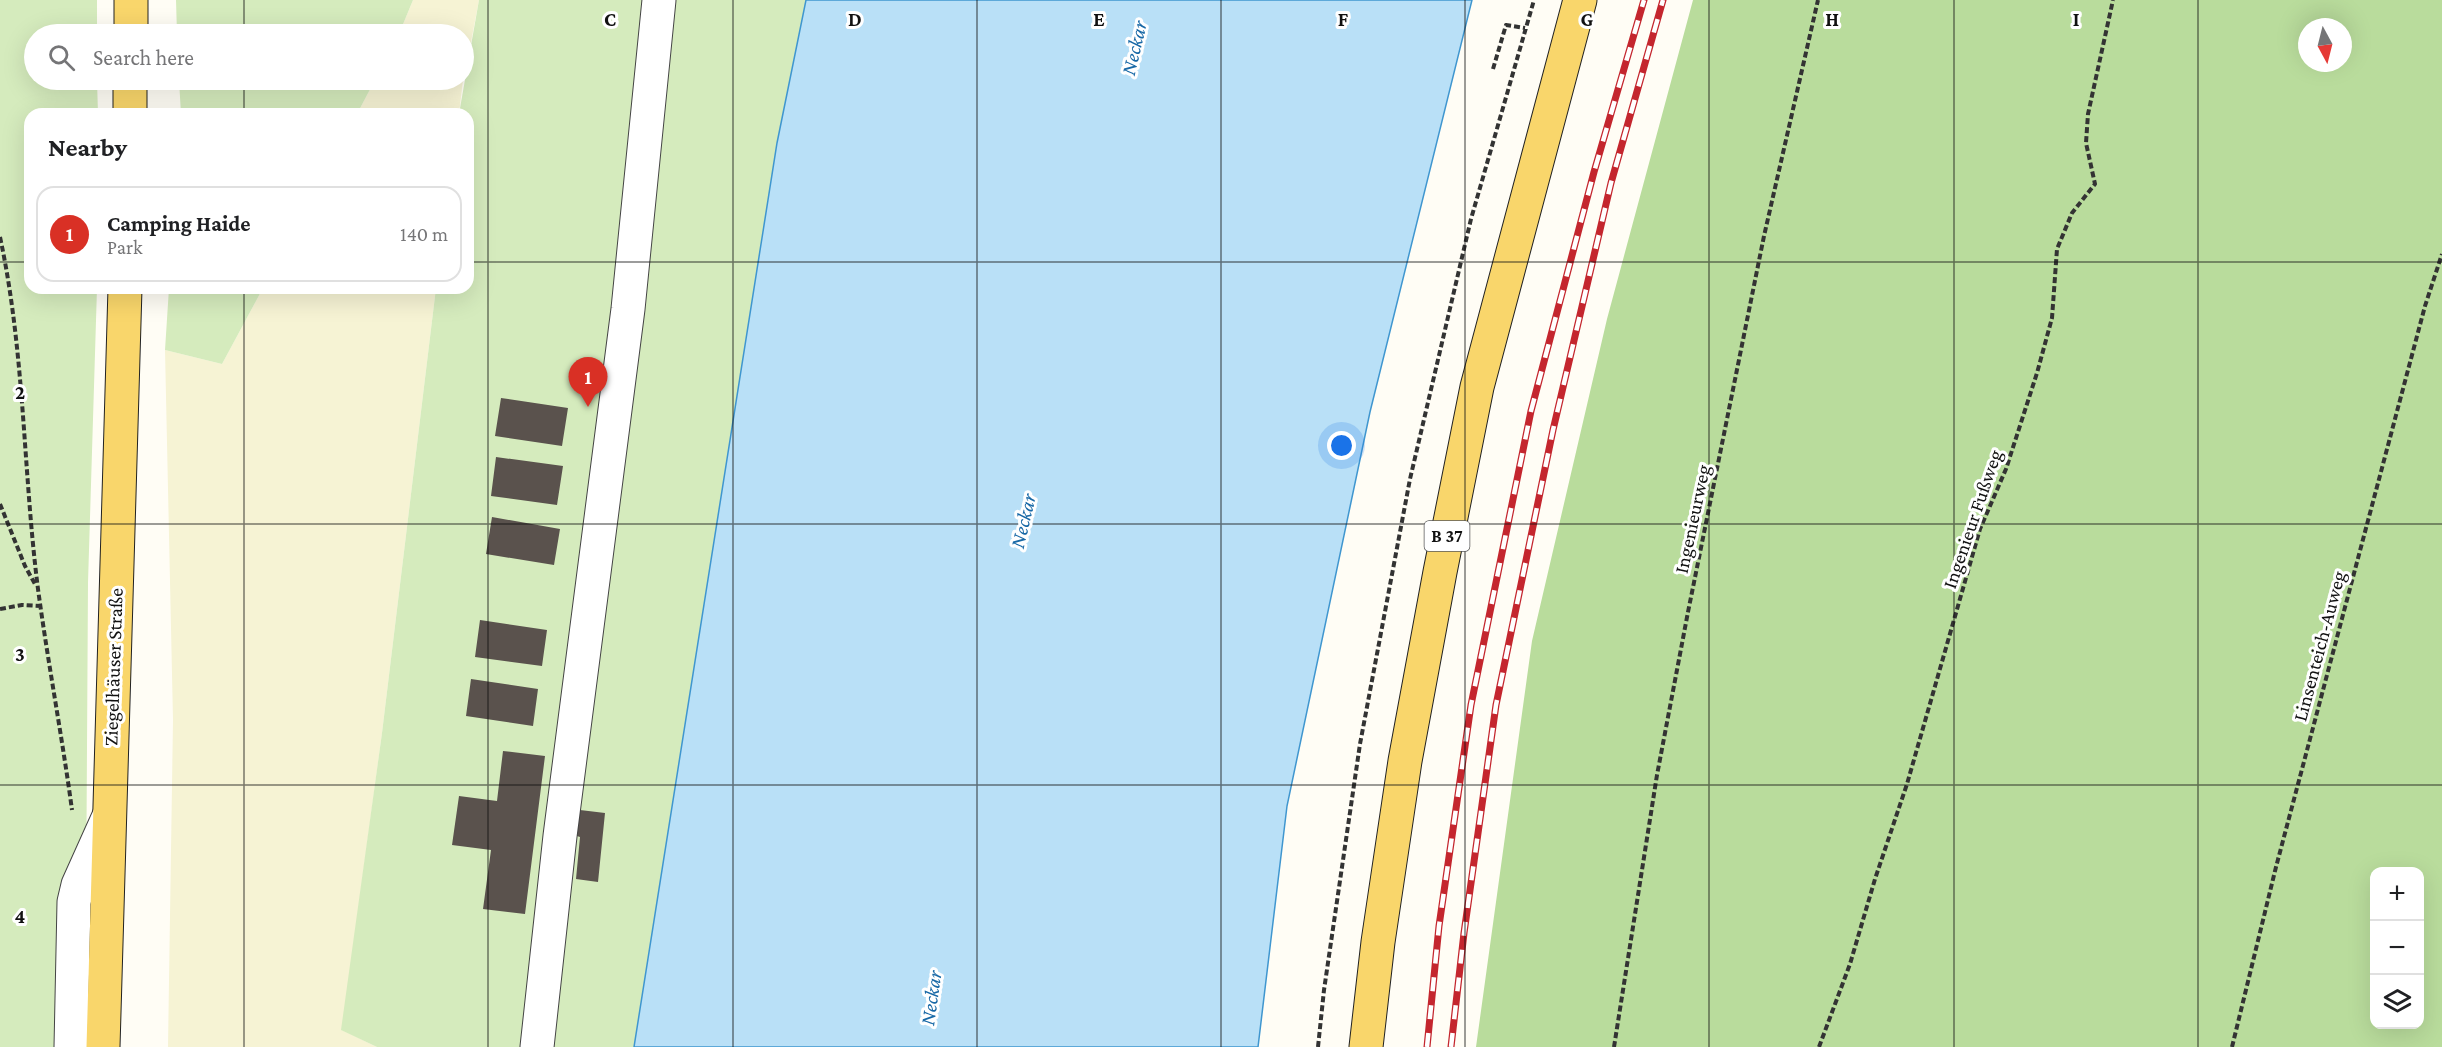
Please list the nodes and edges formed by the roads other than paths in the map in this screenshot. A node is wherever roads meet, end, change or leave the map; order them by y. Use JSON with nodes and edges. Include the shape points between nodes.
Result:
{"nodes":[{"id":1,"x":131,"y":0,"type":"edge"},
{"id":2,"x":659,"y":0,"type":"edge"},
{"id":3,"x":1580,"y":0,"type":"edge"},
{"id":4,"x":130,"y":24,"type":"edge"},
{"id":5,"x":130,"y":90,"type":"edge"},
{"id":6,"x":130,"y":108,"type":"edge"},
{"id":7,"x":124,"y":294,"type":"edge"},
{"id":8,"x":109,"y":816,"type":"junction"},
{"id":9,"x":71,"y":1047,"type":"edge"},
{"id":10,"x":103,"y":1047,"type":"edge"},
{"id":11,"x":537,"y":1047,"type":"edge"},
{"id":12,"x":1366,"y":1047,"type":"edge"}],
"edges":[{"from":1,"to":4,"type":"main road"},
{"from":2,"to":11,"type":"lane","via":[[629,298]]},
{"from":3,"to":12,"type":"main road","number":"B 37","via":[[1472,410],[1405,761]]},
{"from":5,"to":6,"type":"main road"},
{"from":7,"to":8,"type":"main road","name":"Ziegelhäuser Straße"},
{"from":8,"to":9,"type":"lane","via":[[74,902]]},
{"from":8,"to":10,"type":"main road","name":"Ziegelhäuser Straße"}]}
